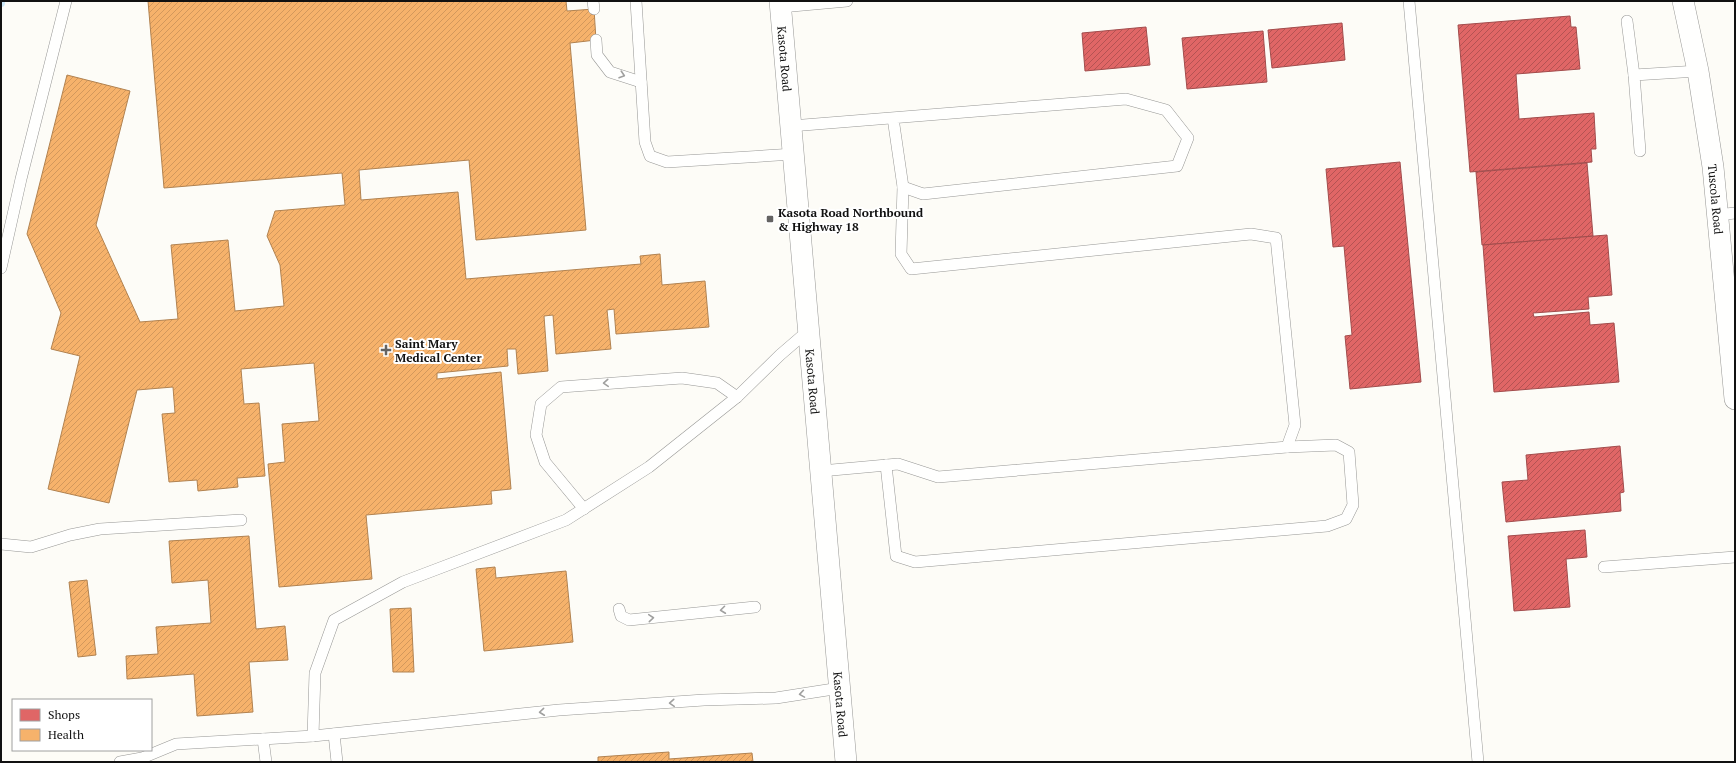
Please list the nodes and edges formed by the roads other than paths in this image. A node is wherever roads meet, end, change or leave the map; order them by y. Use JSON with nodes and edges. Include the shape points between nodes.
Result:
{"nodes":[{"id":1,"x":66,"y":1,"type":"edge"},
{"id":2,"x":636,"y":1,"type":"edge"},
{"id":3,"x":847,"y":1,"type":"edge"},
{"id":4,"x":1409,"y":1,"type":"edge"},
{"id":5,"x":1683,"y":1,"type":"edge"},
{"id":6,"x":823,"y":2,"type":"edge"},
{"id":7,"x":780,"y":4,"type":"edge"},
{"id":8,"x":1627,"y":21,"type":"dead end"},
{"id":9,"x":596,"y":40,"type":"dead end"},
{"id":10,"x":1698,"y":71,"type":"junction"},
{"id":11,"x":1634,"y":75,"type":"junction"},
{"id":12,"x":641,"y":82,"type":"junction"},
{"id":13,"x":893,"y":118,"type":"junction"},
{"id":14,"x":791,"y":126,"type":"junction"},
{"id":15,"x":1640,"y":151,"type":"dead end"},
{"id":16,"x":794,"y":154,"type":"junction"},
{"id":17,"x":903,"y":187,"type":"junction"},
{"id":18,"x":1726,"y":214,"type":"edge"},
{"id":19,"x":1,"y":268,"type":"edge"},
{"id":20,"x":1732,"y":328,"type":"edge"},
{"id":21,"x":810,"y":329,"type":"junction"},
{"id":22,"x":737,"y":397,"type":"junction"},
{"id":23,"x":1735,"y":399,"type":"edge"},
{"id":24,"x":1287,"y":447,"type":"junction"},
{"id":25,"x":886,"y":465,"type":"junction"},
{"id":26,"x":822,"y":471,"type":"junction"},
{"id":27,"x":584,"y":509,"type":"junction"},
{"id":28,"x":241,"y":520,"type":"dead end"},
{"id":29,"x":1,"y":544,"type":"edge"},
{"id":30,"x":1735,"y":557,"type":"edge"},
{"id":31,"x":1604,"y":568,"type":"dead end"},
{"id":32,"x":755,"y":607,"type":"dead end"},
{"id":33,"x":619,"y":608,"type":"dead end"},
{"id":34,"x":840,"y":688,"type":"junction"},
{"id":35,"x":334,"y":734,"type":"junction"},
{"id":36,"x":313,"y":736,"type":"junction"},
{"id":37,"x":263,"y":739,"type":"junction"},
{"id":38,"x":120,"y":762,"type":"edge"},
{"id":39,"x":266,"y":762,"type":"edge"},
{"id":40,"x":336,"y":762,"type":"edge"},
{"id":41,"x":846,"y":762,"type":"edge"},
{"id":42,"x":1478,"y":762,"type":"edge"}],
"edges":[{"from":1,"to":19,"type":"lane"},
{"from":2,"to":12,"type":"lane"},
{"from":3,"to":6,"type":"lane"},
{"from":4,"to":42,"type":"lane"},
{"from":5,"to":10,"type":"street","name":"Tuscola Road"},
{"from":6,"to":7,"type":"lane"},
{"from":7,"to":14,"type":"street","name":"Kasota Road"},
{"from":8,"to":11,"type":"lane"},
{"from":9,"to":12,"type":"lane","one_way":true,"via":[[596,55],[610,72]]},
{"from":10,"to":11,"type":"lane"},
{"from":10,"to":18,"type":"street","name":"Tuscola Road","via":[[1713,167]]},
{"from":11,"to":15,"type":"lane"},
{"from":12,"to":16,"type":"lane","via":[[645,142],[650,156],[667,162]]},
{"from":13,"to":14,"type":"lane"},
{"from":13,"to":17,"type":"lane"},
{"from":13,"to":17,"type":"lane","via":[[1126,99],[1166,110],[1188,138],[1177,166],[923,194]]},
{"from":14,"to":16,"type":"street","name":"Kasota Road"},
{"from":16,"to":21,"type":"street","name":"Kasota Road"},
{"from":17,"to":24,"type":"lane","via":[[901,254],[910,268],[1251,234],[1276,238],[1295,425]]},
{"from":18,"to":20,"type":"street","name":"Tuscola Road"},
{"from":20,"to":23,"type":"street","name":"Tuscola Road"},
{"from":21,"to":22,"type":"lane"},
{"from":21,"to":26,"type":"street","name":"Kasota Road"},
{"from":22,"to":27,"type":"lane","via":[[649,467]]},
{"from":22,"to":27,"type":"lane","one_way":true,"via":[[718,383],[682,378],[561,387],[541,404],[536,435],[545,462]]},
{"from":24,"to":25,"type":"lane","via":[[938,477],[898,464]]},
{"from":24,"to":25,"type":"lane","via":[[1336,445],[1349,452],[1353,505],[1346,519],[1327,526],[915,562],[896,556]]},
{"from":25,"to":26,"type":"lane"},
{"from":26,"to":34,"type":"street","name":"Kasota Road"},
{"from":27,"to":36,"type":"lane","via":[[566,520],[403,582],[334,620],[315,673]]},
{"from":28,"to":29,"type":"lane","via":[[100,529],[32,547]]},
{"from":30,"to":31,"type":"lane"},
{"from":32,"to":33,"type":"lane","via":[[629,620],[621,616]]},
{"from":34,"to":35,"type":"lane","one_way":true,"via":[[776,698],[704,700],[567,710]]},
{"from":34,"to":41,"type":"street","name":"Kasota Road"},
{"from":35,"to":36,"type":"lane"},
{"from":35,"to":40,"type":"lane"},
{"from":36,"to":37,"type":"lane"},
{"from":37,"to":38,"type":"lane","via":[[176,744],[142,758]]},
{"from":37,"to":39,"type":"lane"}]}
